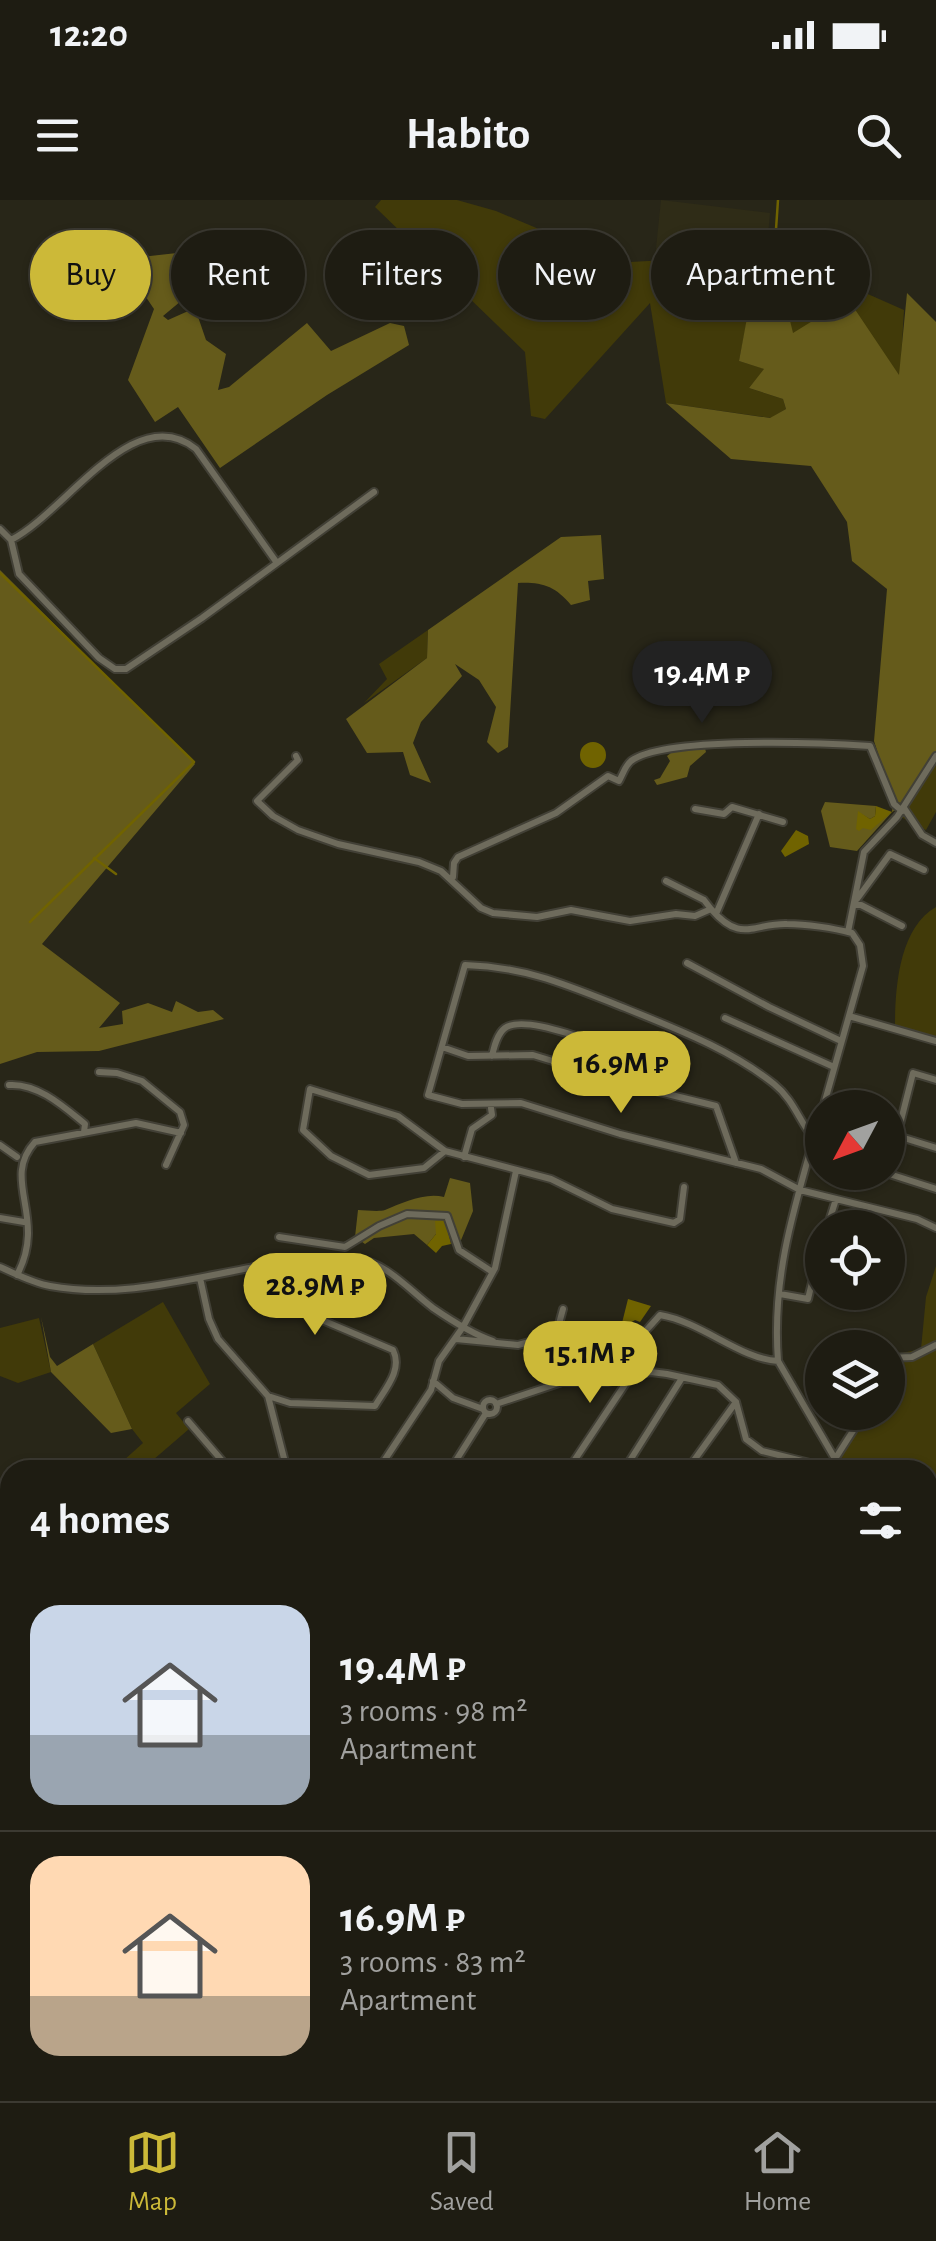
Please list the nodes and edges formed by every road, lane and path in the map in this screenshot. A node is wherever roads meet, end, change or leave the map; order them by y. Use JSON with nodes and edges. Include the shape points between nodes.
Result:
{"nodes":[{"id":1,"x":374,"y":492,"type":"dead end"},
{"id":2,"x":0,"y":528,"type":"edge"},
{"id":3,"x":10,"y":540,"type":"junction"},
{"id":4,"x":277,"y":563,"type":"junction"},
{"id":5,"x":296,"y":756,"type":"dead end"},
{"id":6,"x":936,"y":756,"type":"edge"},
{"id":7,"x":695,"y":809,"type":"dead end"},
{"id":8,"x":903,"y":809,"type":"junction"},
{"id":9,"x":759,"y":814,"type":"junction"},
{"id":10,"x":783,"y":822,"type":"dead end"},
{"id":11,"x":936,"y":843,"type":"edge"},
{"id":12,"x":924,"y":870,"type":"dead end"},
{"id":13,"x":453,"y":878,"type":"junction"},
{"id":14,"x":666,"y":881,"type":"dead end"},
{"id":15,"x":855,"y":902,"type":"junction"},
{"id":16,"x":714,"y":912,"type":"junction"},
{"id":17,"x":902,"y":926,"type":"dead end"},
{"id":18,"x":848,"y":932,"type":"junction"},
{"id":19,"x":688,"y":962,"type":"dead end"},
{"id":20,"x":849,"y":1016,"type":"junction"},
{"id":21,"x":725,"y":1018,"type":"dead end"},
{"id":22,"x":936,"y":1041,"type":"edge"},
{"id":23,"x":842,"y":1042,"type":"junction"},
{"id":24,"x":442,"y":1047,"type":"junction"},
{"id":25,"x":492,"y":1056,"type":"junction"},
{"id":26,"x":834,"y":1067,"type":"junction"},
{"id":27,"x":99,"y":1072,"type":"dead end"},
{"id":28,"x":936,"y":1080,"type":"edge"},
{"id":29,"x":9,"y":1085,"type":"dead end"},
{"id":30,"x":828,"y":1090,"type":"edge"},
{"id":31,"x":660,"y":1092,"type":"junction"},
{"id":32,"x":905,"y":1104,"type":"edge"},
{"id":33,"x":491,"y":1108,"type":"dead end"},
{"id":34,"x":805,"y":1124,"type":"edge"},
{"id":35,"x":84,"y":1132,"type":"junction"},
{"id":36,"x":181,"y":1133,"type":"junction"},
{"id":37,"x":905,"y":1138,"type":"edge"},
{"id":38,"x":0,"y":1145,"type":"edge"},
{"id":39,"x":936,"y":1148,"type":"edge"},
{"id":40,"x":445,"y":1151,"type":"junction"},
{"id":41,"x":464,"y":1157,"type":"junction"},
{"id":42,"x":17,"y":1158,"type":"junction"},
{"id":43,"x":736,"y":1164,"type":"junction"},
{"id":44,"x":166,"y":1165,"type":"dead end"},
{"id":45,"x":12,"y":1168,"type":"dead end"},
{"id":46,"x":516,"y":1171,"type":"junction"},
{"id":47,"x":805,"y":1173,"type":"edge"},
{"id":48,"x":905,"y":1179,"type":"edge"},
{"id":49,"x":684,"y":1187,"type":"dead end"},
{"id":50,"x":936,"y":1189,"type":"edge"},
{"id":51,"x":12,"y":1190,"type":"dead end"},
{"id":52,"x":800,"y":1190,"type":"junction"},
{"id":53,"x":836,"y":1199,"type":"junction"},
{"id":54,"x":833,"y":1210,"type":"edge"},
{"id":55,"x":0,"y":1218,"type":"edge"},
{"id":56,"x":24,"y":1222,"type":"junction"},
{"id":57,"x":936,"y":1228,"type":"edge"},
{"id":58,"x":279,"y":1237,"type":"dead end"},
{"id":59,"x":265,"y":1265,"type":"junction"},
{"id":60,"x":0,"y":1267,"type":"edge"},
{"id":61,"x":491,"y":1271,"type":"junction"},
{"id":62,"x":17,"y":1274,"type":"junction"},
{"id":63,"x":200,"y":1278,"type":"junction"},
{"id":64,"x":780,"y":1294,"type":"junction"},
{"id":65,"x":805,"y":1299,"type":"edge"},
{"id":66,"x":563,"y":1309,"type":"dead end"},
{"id":67,"x":463,"y":1327,"type":"junction"},
{"id":68,"x":556,"y":1335,"type":"junction"},
{"id":69,"x":456,"y":1339,"type":"junction"},
{"id":70,"x":493,"y":1341,"type":"junction"},
{"id":71,"x":633,"y":1346,"type":"junction"},
{"id":72,"x":936,"y":1346,"type":"edge"},
{"id":73,"x":905,"y":1357,"type":"edge"},
{"id":74,"x":778,"y":1361,"type":"junction"},
{"id":75,"x":632,"y":1376,"type":"junction"},
{"id":76,"x":682,"y":1378,"type":"junction"},
{"id":77,"x":433,"y":1381,"type":"junction"},
{"id":78,"x":268,"y":1396,"type":"junction"},
{"id":79,"x":736,"y":1402,"type":"junction"},
{"id":80,"x":484,"y":1411,"type":"junction"},
{"id":81,"x":188,"y":1420,"type":"dead end"},
{"id":82,"x":856,"y":1430,"type":"edge"},
{"id":83,"x":222,"y":1460,"type":"edge"},
{"id":84,"x":284,"y":1460,"type":"edge"},
{"id":85,"x":385,"y":1460,"type":"edge"},
{"id":86,"x":456,"y":1460,"type":"edge"},
{"id":87,"x":575,"y":1460,"type":"edge"},
{"id":88,"x":630,"y":1460,"type":"edge"},
{"id":89,"x":694,"y":1460,"type":"edge"},
{"id":90,"x":798,"y":1460,"type":"edge"},
{"id":91,"x":835,"y":1460,"type":"edge"},
{"id":92,"x":841,"y":1460,"type":"edge"}],
"edges":[{"from":1,"to":4,"type":"street"},
{"from":2,"to":3,"type":"street"},
{"from":3,"to":4,"type":"street","via":[[19,574],[115,669],[136,664],[204,621]]},
{"from":3,"to":4,"type":"street","via":[[36,526],[119,449],[158,434],[181,436],[196,449]]},
{"from":5,"to":13,"type":"street","via":[[257,800],[274,816],[338,844],[419,862]]},
{"from":6,"to":8,"type":"street"},
{"from":7,"to":9,"type":"street"},
{"from":8,"to":11,"type":"street"},
{"from":8,"to":13,"type":"street","via":[[894,804],[870,746],[680,746],[631,761],[620,780],[608,776],[556,813],[458,857]]},
{"from":8,"to":15,"type":"street","via":[[864,852]]},
{"from":9,"to":10,"type":"street"},
{"from":9,"to":16,"type":"street"},
{"from":12,"to":15,"type":"street","via":[[890,854]]},
{"from":13,"to":16,"type":"street","via":[[482,908],[510,916],[571,910],[638,921]]},
{"from":14,"to":16,"type":"street"},
{"from":15,"to":17,"type":"street"},
{"from":15,"to":18,"type":"street"},
{"from":16,"to":18,"type":"street","via":[[743,930],[785,924]]},
{"from":18,"to":20,"type":"street","via":[[863,956]]},
{"from":19,"to":23,"type":"street"},
{"from":20,"to":22,"type":"street"},
{"from":20,"to":23,"type":"street"},
{"from":21,"to":26,"type":"street"},
{"from":23,"to":26,"type":"street"},
{"from":24,"to":25,"type":"street"},
{"from":24,"to":34,"type":"street","via":[[465,965],[534,973],[666,1022],[742,1062],[788,1097]]},
{"from":24,"to":43,"type":"street","via":[[428,1095],[462,1104],[521,1103]]},
{"from":25,"to":31,"type":"street","via":[[533,1055]]},
{"from":25,"to":31,"type":"street","via":[[498,1036],[515,1024],[574,1034],[661,1070]]},
{"from":26,"to":30,"type":"street"},
{"from":27,"to":36,"type":"street","via":[[142,1081],[180,1112]]},
{"from":28,"to":32,"type":"street","via":[[913,1073]]},
{"from":29,"to":35,"type":"street","via":[[34,1088],[85,1124]]},
{"from":31,"to":43,"type":"street","via":[[716,1106]]},
{"from":33,"to":41,"type":"street","via":[[492,1115],[472,1129]]},
{"from":35,"to":36,"type":"street","via":[[136,1123]]},
{"from":35,"to":42,"type":"street","via":[[35,1142]]},
{"from":36,"to":44,"type":"street"},
{"from":37,"to":39,"type":"street"},
{"from":38,"to":42,"type":"street"},
{"from":40,"to":40,"type":"street","via":[[424,1168],[369,1175],[347,1165],[303,1130],[310,1089],[398,1116]]},
{"from":40,"to":41,"type":"street"},
{"from":41,"to":46,"type":"street"},
{"from":42,"to":45,"type":"street"},
{"from":43,"to":52,"type":"street"},
{"from":46,"to":49,"type":"street","via":[[558,1182],[612,1209],[674,1223]]},
{"from":46,"to":61,"type":"street"},
{"from":47,"to":52,"type":"street"},
{"from":48,"to":50,"type":"street"},
{"from":51,"to":56,"type":"street"},
{"from":52,"to":53,"type":"street"},
{"from":52,"to":64,"type":"street","via":[[780,1262]]},
{"from":53,"to":54,"type":"street"},
{"from":53,"to":57,"type":"street"},
{"from":55,"to":56,"type":"street"},
{"from":56,"to":62,"type":"street","via":[[27,1250]]},
{"from":58,"to":61,"type":"street","via":[[338,1248],[406,1214],[447,1216],[459,1250]]},
{"from":59,"to":63,"type":"street"},
{"from":59,"to":67,"type":"street","via":[[373,1262]]},
{"from":59,"to":78,"type":"street","via":[[277,1301],[393,1350],[397,1362],[374,1406]]},
{"from":60,"to":62,"type":"street"},
{"from":61,"to":67,"type":"street"},
{"from":62,"to":63,"type":"street","via":[[49,1286],[97,1290]]},
{"from":63,"to":78,"type":"street","via":[[218,1340]]},
{"from":64,"to":65,"type":"street"},
{"from":64,"to":74,"type":"street"},
{"from":66,"to":68,"type":"street"},
{"from":67,"to":69,"type":"street"},
{"from":67,"to":70,"type":"street"},
{"from":68,"to":70,"type":"street","via":[[518,1345]]},
{"from":68,"to":71,"type":"street"},
{"from":69,"to":70,"type":"street"},
{"from":69,"to":77,"type":"street"},
{"from":71,"to":74,"type":"street","via":[[660,1316]]},
{"from":71,"to":75,"type":"street","via":[[638,1365]]},
{"from":72,"to":73,"type":"street"},
{"from":74,"to":91,"type":"street"},
{"from":75,"to":76,"type":"street"},
{"from":75,"to":80,"type":"street","via":[[562,1382]]},
{"from":75,"to":87,"type":"street"},
{"from":76,"to":79,"type":"street","via":[[718,1385]]},
{"from":76,"to":88,"type":"street"},
{"from":77,"to":80,"type":"street"},
{"from":77,"to":85,"type":"street"},
{"from":78,"to":84,"type":"street"},
{"from":79,"to":89,"type":"street"},
{"from":79,"to":90,"type":"street","via":[[746,1439],[762,1451]]},
{"from":80,"to":86,"type":"street"},
{"from":81,"to":83,"type":"street"},
{"from":82,"to":92,"type":"street"}]}
